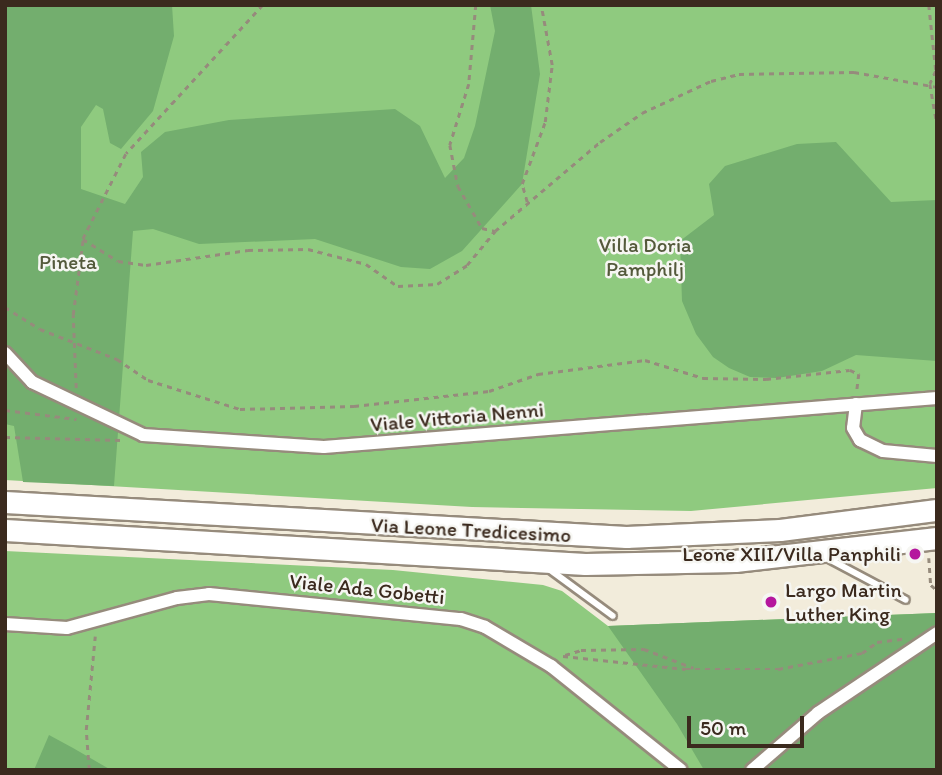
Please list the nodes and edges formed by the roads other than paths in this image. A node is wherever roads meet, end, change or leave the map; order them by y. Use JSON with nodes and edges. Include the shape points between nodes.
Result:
{"nodes":[{"id":1,"x":5,"y":353,"type":"edge"},
{"id":2,"x":937,"y":398,"type":"edge"},
{"id":3,"x":856,"y":404,"type":"junction"},
{"id":4,"x":937,"y":456,"type":"edge"},
{"id":5,"x":5,"y":502,"type":"edge"},
{"id":6,"x":937,"y":510,"type":"edge"},
{"id":7,"x":5,"y":530,"type":"edge"},
{"id":8,"x":932,"y":538,"type":"edge"},
{"id":9,"x":819,"y":554,"type":"junction"},
{"id":10,"x":538,"y":563,"type":"junction"},
{"id":11,"x":906,"y":600,"type":"dead end"},
{"id":12,"x":613,"y":616,"type":"dead end"},
{"id":13,"x":5,"y":624,"type":"edge"},
{"id":14,"x":935,"y":636,"type":"edge"},
{"id":15,"x":681,"y":770,"type":"edge"},
{"id":16,"x":752,"y":770,"type":"edge"}],
"edges":[{"from":1,"to":3,"type":"street","name":"Viale Vittoria Nenni","via":[[32,382],[114,424],[154,436],[324,447]]},
{"from":2,"to":3,"type":"street","name":"Viale Vittoria Nenni"},
{"from":3,"to":4,"type":"street","via":[[853,428],[867,445]]},
{"from":5,"to":6,"type":"main road","name":"Via Leone Tredicesimo","via":[[626,537],[780,530]]},
{"from":7,"to":10,"type":"main road","name":"Via Leone Tredicesimo"},
{"from":8,"to":9,"type":"main road","name":"Via Leone Tredicesimo"},
{"from":9,"to":10,"type":"main road","name":"Via Leone Tredicesimo","via":[[662,564]]},
{"from":9,"to":11,"type":"lane"},
{"from":10,"to":12,"type":"lane"},
{"from":13,"to":15,"type":"street","name":"Viale Ada Gobetti","via":[[57,628],[209,594],[461,619],[485,627],[539,658]]},
{"from":14,"to":16,"type":"street","via":[[818,713]]}]}
